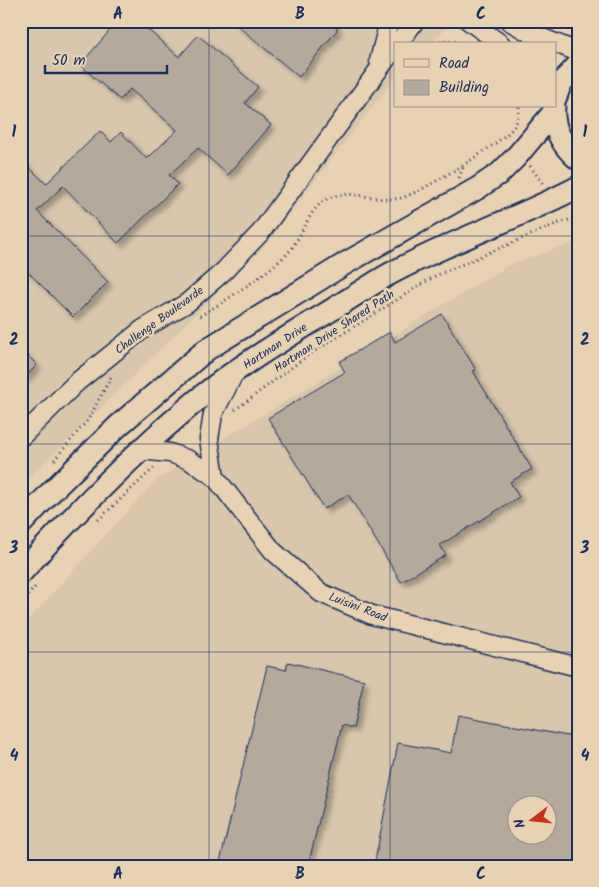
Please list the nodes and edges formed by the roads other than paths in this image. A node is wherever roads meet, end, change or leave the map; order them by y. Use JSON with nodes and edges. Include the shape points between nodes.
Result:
{"nodes":[{"id":1,"x":390,"y":21,"type":"edge"},
{"id":2,"x":415,"y":21,"type":"edge"},
{"id":3,"x":469,"y":21,"type":"edge"},
{"id":4,"x":509,"y":21,"type":"edge"},
{"id":5,"x":399,"y":42,"type":"edge"},
{"id":6,"x":498,"y":42,"type":"edge"},
{"id":7,"x":553,"y":42,"type":"edge"},
{"id":8,"x":556,"y":43,"type":"edge"},
{"id":9,"x":394,"y":48,"type":"edge"},
{"id":10,"x":578,"y":52,"type":"edge"},
{"id":11,"x":578,"y":65,"type":"edge"},
{"id":12,"x":375,"y":74,"type":"junction"},
{"id":13,"x":556,"y":99,"type":"edge"},
{"id":14,"x":553,"y":108,"type":"edge"},
{"id":15,"x":554,"y":108,"type":"edge"},
{"id":16,"x":578,"y":159,"type":"edge"},
{"id":17,"x":578,"y":187,"type":"edge"},
{"id":18,"x":235,"y":372,"type":"junction"},
{"id":19,"x":21,"y":437,"type":"edge"},
{"id":20,"x":140,"y":450,"type":"junction"},
{"id":21,"x":215,"y":476,"type":"junction"},
{"id":22,"x":21,"y":524,"type":"edge"},
{"id":23,"x":31,"y":577,"type":"edge"},
{"id":24,"x":578,"y":667,"type":"edge"}],
"edges":[{"from":1,"to":12,"type":"street","name":"Challenge Boulevarde"},
{"from":2,"to":5,"type":"street"},
{"from":3,"to":6,"type":"street"},
{"from":4,"to":7,"type":"street"},
{"from":8,"to":10,"type":"street"},
{"from":9,"to":12,"type":"street","name":"Challenge Boulevarde"},
{"from":11,"to":13,"type":"main road","via":[[561,83]]},
{"from":12,"to":19,"type":"street","name":"Challenge Boulevarde","via":[[261,232],[224,271],[187,303],[143,329],[77,382]]},
{"from":14,"to":22,"type":"main road","via":[[500,173],[206,350],[118,426]]},
{"from":15,"to":16,"type":"main road","via":[[561,141]]},
{"from":17,"to":18,"type":"main road","name":"Hartman Drive","via":[[386,276],[268,348]]},
{"from":18,"to":20,"type":"main road","name":"Hartman Drive"},
{"from":18,"to":21,"type":"street","name":"Luisini Road","via":[[213,414],[209,439]]},
{"from":20,"to":21,"type":"street","name":"Luisini Road","via":[[173,454]]},
{"from":20,"to":23,"type":"main road","name":"Hartman Drive","via":[[76,514]]},
{"from":21,"to":24,"type":"street","name":"Luisini Road","via":[[273,550],[322,593],[372,615]]}]}
